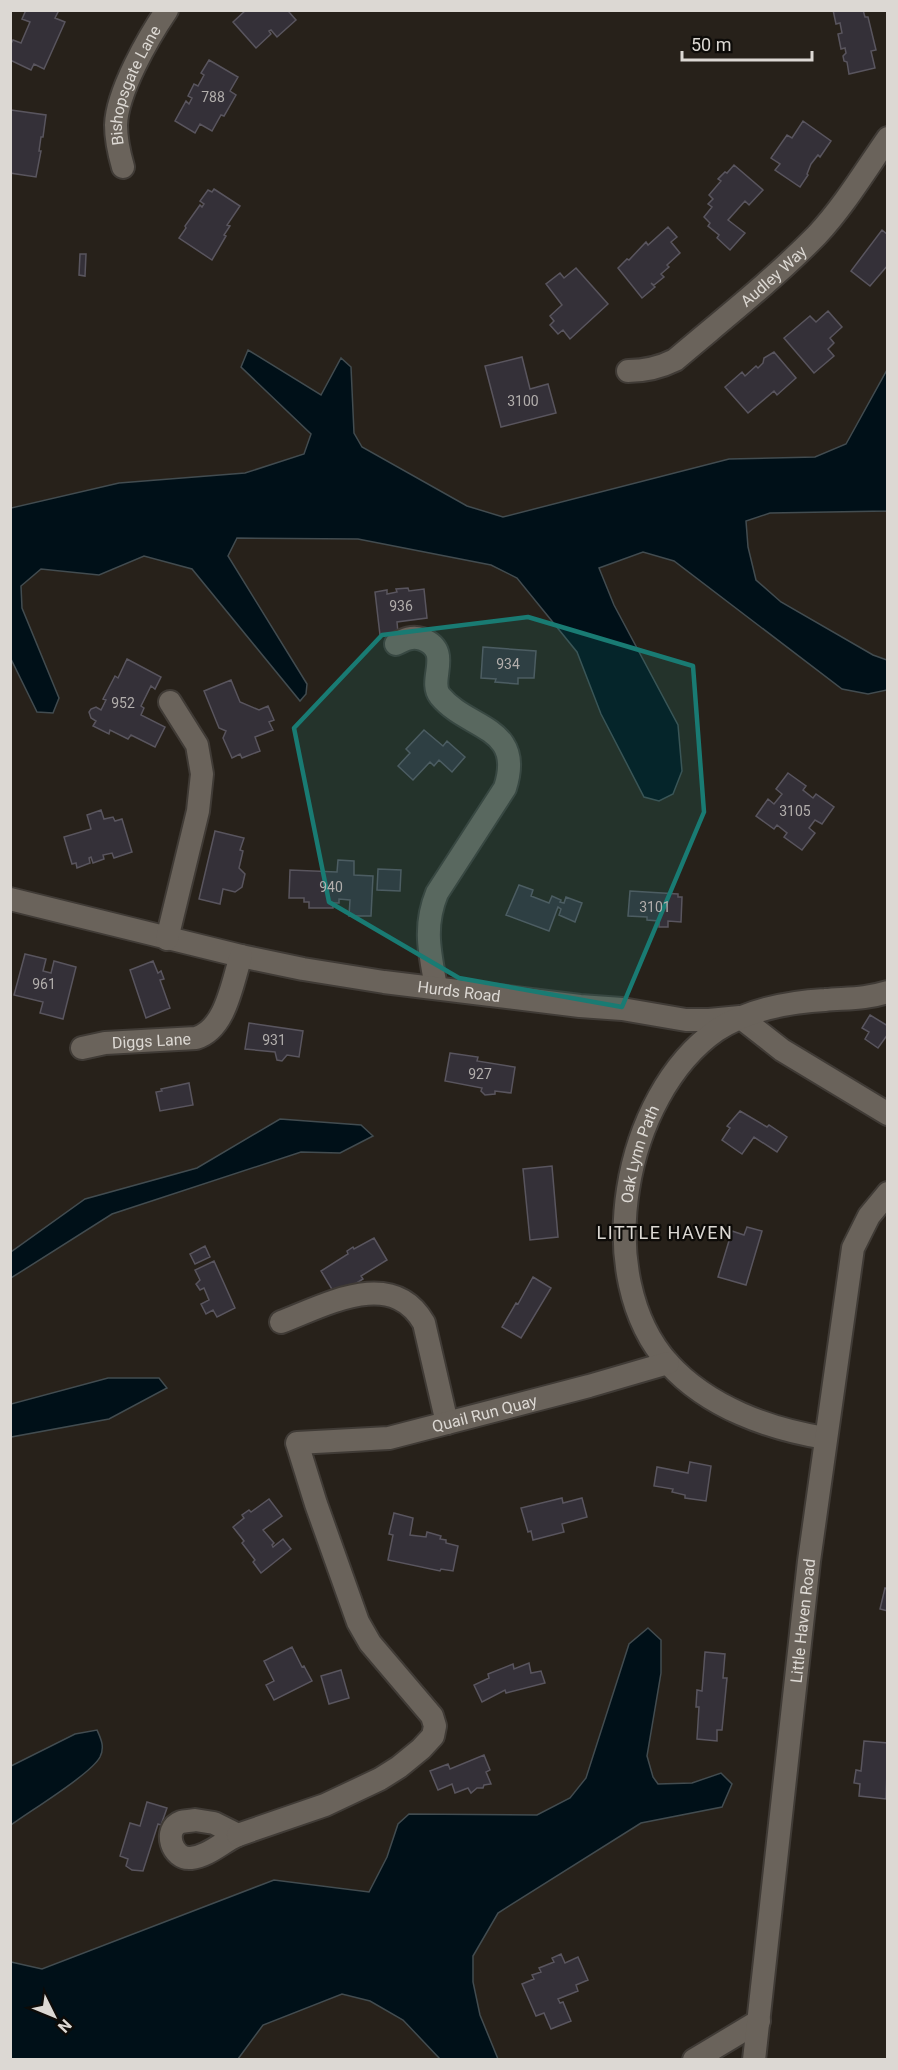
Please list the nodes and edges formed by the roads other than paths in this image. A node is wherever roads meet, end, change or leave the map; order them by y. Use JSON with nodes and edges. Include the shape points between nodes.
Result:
{"nodes":[{"id":1,"x":167,"y":10,"type":"edge"},
{"id":2,"x":888,"y":138,"type":"edge"},
{"id":3,"x":123,"y":167,"type":"dead end"},
{"id":4,"x":628,"y":371,"type":"dead end"},
{"id":5,"x":396,"y":644,"type":"dead end"},
{"id":6,"x":170,"y":702,"type":"dead end"},
{"id":7,"x":10,"y":899,"type":"edge"},
{"id":8,"x":167,"y":939,"type":"junction"},
{"id":9,"x":241,"y":956,"type":"junction"},
{"id":10,"x":436,"y":987,"type":"junction"},
{"id":11,"x":888,"y":992,"type":"edge"},
{"id":12,"x":740,"y":1017,"type":"junction"},
{"id":13,"x":82,"y":1048,"type":"dead end"},
{"id":14,"x":888,"y":1114,"type":"edge"},
{"id":15,"x":888,"y":1193,"type":"edge"},
{"id":16,"x":281,"y":1322,"type":"dead end"},
{"id":17,"x":668,"y":1363,"type":"junction"},
{"id":18,"x":447,"y":1423,"type":"junction"},
{"id":19,"x":825,"y":1438,"type":"junction"},
{"id":20,"x":238,"y":1835,"type":"dead end"},
{"id":21,"x":759,"y":2021,"type":"junction"},
{"id":22,"x":694,"y":2060,"type":"edge"},
{"id":23,"x":754,"y":2060,"type":"edge"}],
"edges":[{"from":1,"to":3,"type":"street","name":"Bishopsgate Lane","via":[[134,68],[121,104],[116,123]]},
{"from":2,"to":4,"type":"street","name":"Audley Way","via":[[845,202],[788,263],[675,360],[659,368]]},
{"from":5,"to":10,"type":"street","via":[[416,638],[434,647],[439,656],[438,693],[468,719],[491,730],[502,742],[509,763],[505,788],[431,907],[429,946]]},
{"from":6,"to":8,"type":"street","via":[[197,745],[202,774],[198,811]]},
{"from":7,"to":8,"type":"street","name":"Hurds Road"},
{"from":8,"to":9,"type":"street","name":"Hurds Road"},
{"from":9,"to":10,"type":"street","name":"Hurds Road","via":[[303,969]]},
{"from":9,"to":13,"type":"street","name":"Diggs Lane","via":[[219,1020],[203,1036]]},
{"from":10,"to":12,"type":"street","name":"Hurds Road","via":[[686,1020]]},
{"from":11,"to":12,"type":"street","name":"Oak Lynn Path","via":[[867,998],[785,1005]]},
{"from":12,"to":14,"type":"street","via":[[782,1050]]},
{"from":12,"to":17,"type":"street","name":"Oak Lynn Path","via":[[717,1030],[681,1064],[648,1121],[637,1153],[625,1228],[627,1266],[640,1316]]},
{"from":15,"to":19,"type":"street","name":"Little Haven Road","via":[[869,1216],[853,1248]]},
{"from":16,"to":18,"type":"street","via":[[356,1295],[376,1293],[406,1301],[424,1323]]},
{"from":17,"to":18,"type":"street","name":"Quail Run Quay"},
{"from":17,"to":19,"type":"street","name":"Oak Lynn Path","via":[[703,1394],[739,1412],[771,1426]]},
{"from":18,"to":20,"type":"street","name":"Quail Run Quay","via":[[389,1438],[297,1443],[358,1622],[370,1643],[432,1716],[433,1736],[422,1749],[380,1779],[325,1805]]},
{"from":19,"to":21,"type":"street","name":"Little Haven Road"},
{"from":21,"to":22,"type":"street"},
{"from":21,"to":23,"type":"street","name":"Little Haven Road"}]}
